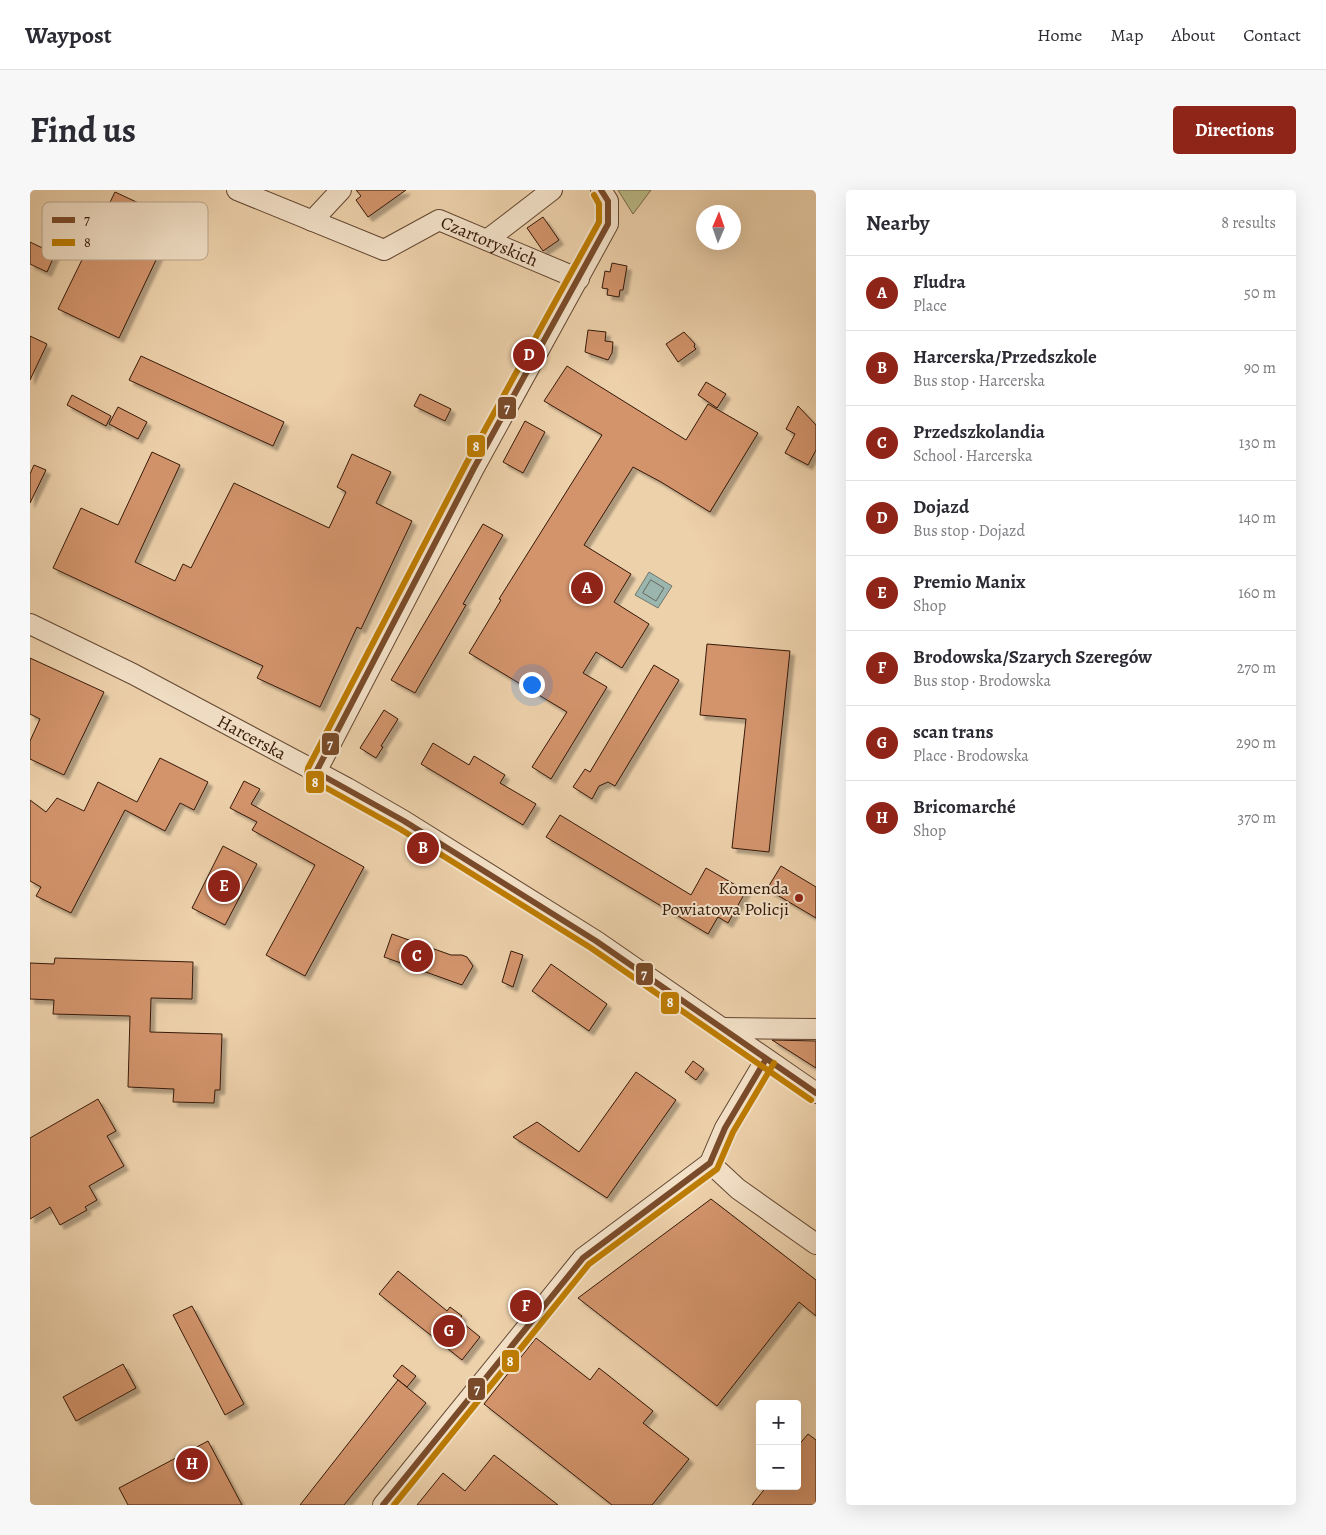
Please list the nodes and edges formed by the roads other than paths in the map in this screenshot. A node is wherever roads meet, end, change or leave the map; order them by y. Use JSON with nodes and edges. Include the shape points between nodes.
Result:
{"nodes":[{"id":1,"x":237,"y":190,"type":"edge"},
{"id":2,"x":340,"y":190,"type":"edge"},
{"id":3,"x":552,"y":190,"type":"edge"},
{"id":4,"x":604,"y":196,"type":"edge"},
{"id":5,"x":312,"y":221,"type":"junction"},
{"id":6,"x":486,"y":240,"type":"junction"},
{"id":7,"x":578,"y":279,"type":"junction"},
{"id":8,"x":30,"y":624,"type":"edge"},
{"id":9,"x":316,"y":772,"type":"junction"},
{"id":10,"x":722,"y":1028,"type":"junction"},
{"id":11,"x":816,"y":1029,"type":"edge"},
{"id":12,"x":766,"y":1059,"type":"junction"},
{"id":13,"x":816,"y":1093,"type":"edge"},
{"id":14,"x":710,"y":1163,"type":"junction"},
{"id":15,"x":816,"y":1244,"type":"edge"},
{"id":16,"x":383,"y":1505,"type":"edge"}],
"edges":[{"from":1,"to":5,"type":"street","name":"Czartoryskich"},
{"from":2,"to":5,"type":"street"},
{"from":3,"to":6,"type":"street"},
{"from":4,"to":7,"type":"street","via":[[608,224]]},
{"from":5,"to":6,"type":"street","name":"Czartoryskich","via":[[384,250],[439,220]]},
{"from":6,"to":7,"type":"street","name":"Czartoryskich"},
{"from":7,"to":9,"type":"street","via":[[474,468]]},
{"from":8,"to":9,"type":"street","name":"Harcerska","via":[[133,674]]},
{"from":9,"to":10,"type":"street","name":"Harcerska","via":[[404,821],[596,941]]},
{"from":10,"to":11,"type":"street"},
{"from":10,"to":12,"type":"street","name":"Harcerska"},
{"from":12,"to":13,"type":"street","name":"Harcerska"},
{"from":12,"to":14,"type":"street","via":[[725,1128]]},
{"from":14,"to":15,"type":"street","via":[[738,1189]]},
{"from":14,"to":16,"type":"street","via":[[583,1258]]}]}
